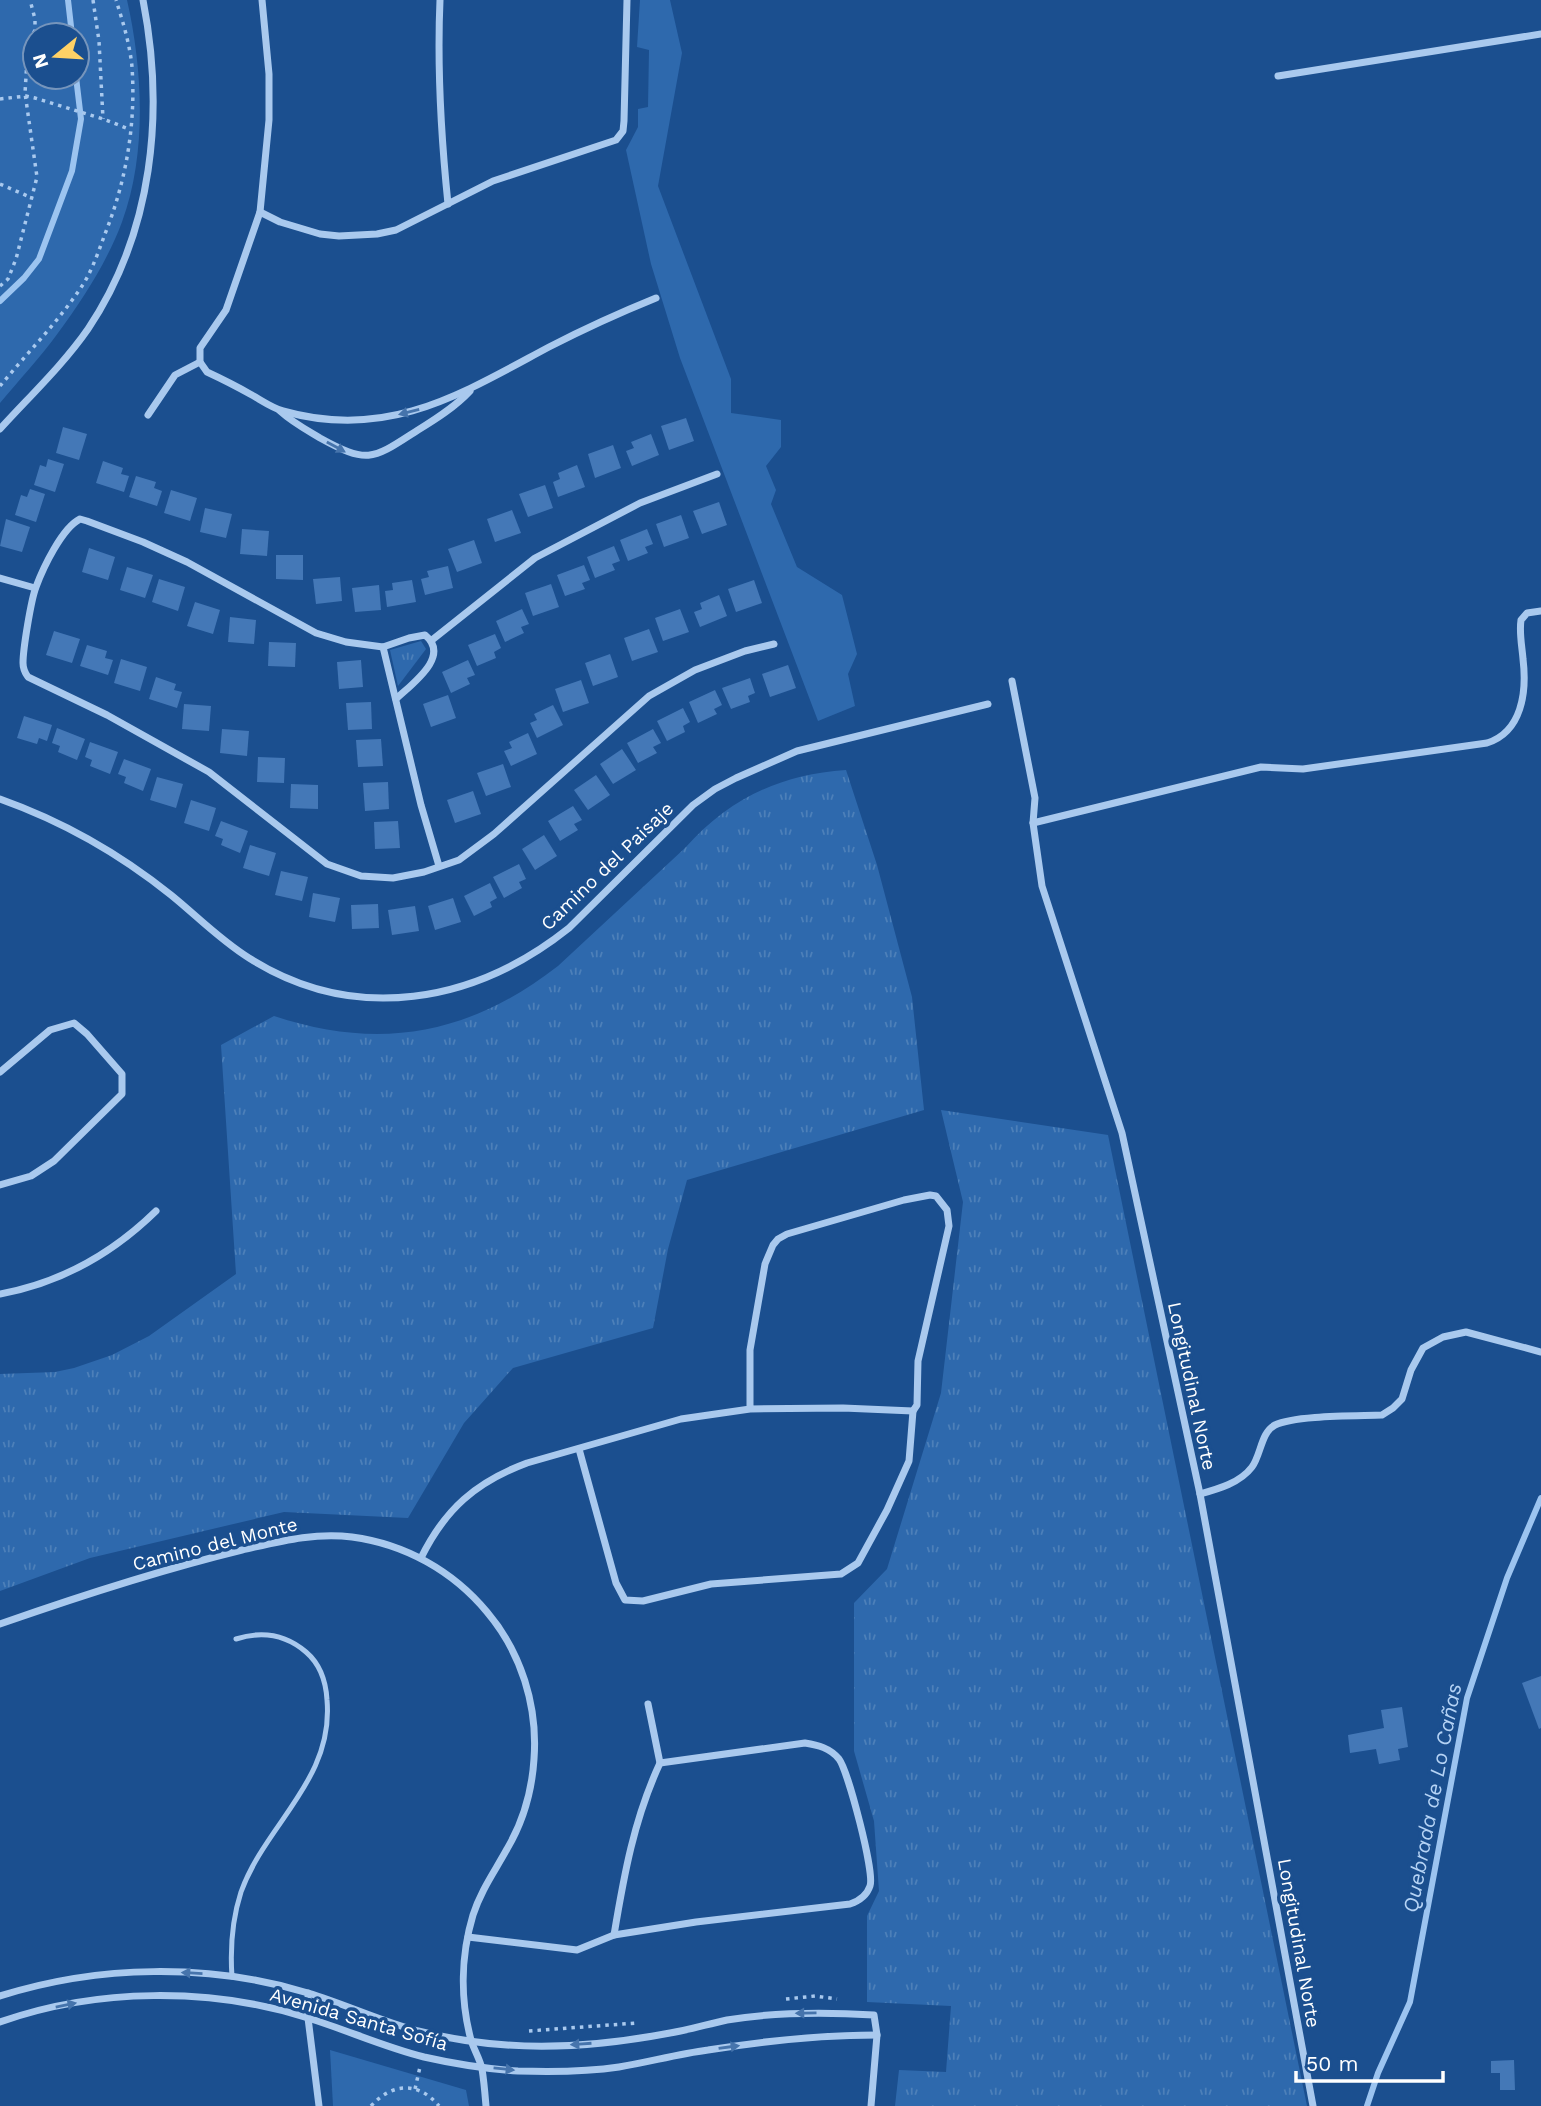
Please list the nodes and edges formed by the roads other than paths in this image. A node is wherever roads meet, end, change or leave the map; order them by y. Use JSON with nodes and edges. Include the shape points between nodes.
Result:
{"nodes":[{"id":1,"x":144,"y":0,"type":"edge"},
{"id":2,"x":262,"y":0,"type":"edge"},
{"id":3,"x":440,"y":0,"type":"edge"},
{"id":4,"x":628,"y":0,"type":"edge"},
{"id":5,"x":1541,"y":34,"type":"edge"},
{"id":6,"x":1278,"y":76,"type":"dead end"},
{"id":7,"x":448,"y":204,"type":"junction"},
{"id":8,"x":260,"y":212,"type":"junction"},
{"id":9,"x":656,"y":298,"type":"dead end"},
{"id":10,"x":200,"y":362,"type":"junction"},
{"id":11,"x":473,"y":388,"type":"junction"},
{"id":12,"x":279,"y":410,"type":"junction"},
{"id":13,"x":148,"y":415,"type":"dead end"},
{"id":14,"x":0,"y":429,"type":"edge"},
{"id":15,"x":717,"y":474,"type":"dead end"},
{"id":16,"x":0,"y":578,"type":"edge"},
{"id":17,"x":35,"y":588,"type":"junction"},
{"id":18,"x":1541,"y":611,"type":"edge"},
{"id":19,"x":432,"y":640,"type":"junction"},
{"id":20,"x":774,"y":644,"type":"dead end"},
{"id":21,"x":383,"y":648,"type":"junction"},
{"id":22,"x":1012,"y":681,"type":"dead end"},
{"id":23,"x":396,"y":699,"type":"junction"},
{"id":24,"x":988,"y":704,"type":"dead end"},
{"id":25,"x":0,"y":799,"type":"edge"},
{"id":26,"x":1033,"y":823,"type":"junction"},
{"id":27,"x":439,"y":866,"type":"junction"},
{"id":28,"x":0,"y":1072,"type":"edge"},
{"id":29,"x":0,"y":1185,"type":"edge"},
{"id":30,"x":156,"y":1211,"type":"dead end"},
{"id":31,"x":0,"y":1294,"type":"edge"},
{"id":32,"x":1541,"y":1352,"type":"edge"},
{"id":33,"x":750,"y":1409,"type":"junction"},
{"id":34,"x":913,"y":1411,"type":"junction"},
{"id":35,"x":579,"y":1449,"type":"junction"},
{"id":36,"x":1200,"y":1494,"type":"junction"},
{"id":37,"x":421,"y":1558,"type":"junction"},
{"id":38,"x":0,"y":1625,"type":"edge"},
{"id":39,"x":236,"y":1639,"type":"dead end"},
{"id":40,"x":648,"y":1704,"type":"dead end"},
{"id":41,"x":660,"y":1763,"type":"junction"},
{"id":42,"x":614,"y":1935,"type":"junction"},
{"id":43,"x":468,"y":1937,"type":"junction"},
{"id":44,"x":232,"y":1977,"type":"junction"},
{"id":45,"x":308,"y":1993,"type":"junction"},
{"id":46,"x":0,"y":1996,"type":"edge"},
{"id":47,"x":308,"y":2018,"type":"junction"},
{"id":48,"x":0,"y":2022,"type":"edge"},
{"id":49,"x":877,"y":2035,"type":"junction"},
{"id":50,"x":471,"y":2042,"type":"junction"},
{"id":51,"x":481,"y":2067,"type":"junction"},
{"id":52,"x":319,"y":2106,"type":"edge"},
{"id":53,"x":486,"y":2106,"type":"edge"},
{"id":54,"x":871,"y":2106,"type":"edge"},
{"id":55,"x":1313,"y":2106,"type":"edge"}],
"edges":[{"from":1,"to":14,"type":"street","via":[[154,106],[148,177],[130,246],[87,330]]},
{"from":2,"to":8,"type":"street","via":[[269,120]]},
{"from":3,"to":7,"type":"street","via":[[439,82]]},
{"from":4,"to":7,"type":"street","via":[[624,121],[616,140],[493,181]]},
{"from":5,"to":6,"type":"street"},
{"from":7,"to":8,"type":"street","via":[[396,230],[358,236],[301,230]]},
{"from":8,"to":10,"type":"street","via":[[226,310],[200,348]]},
{"from":9,"to":11,"type":"street","via":[[552,345]]},
{"from":10,"to":12,"type":"street","via":[[207,372]]},
{"from":10,"to":13,"type":"street","via":[[175,375]]},
{"from":11,"to":12,"type":"street","one_way":true,"via":[[413,412],[370,419],[333,419]]},
{"from":12,"to":11,"type":"street","one_way":true,"via":[[347,453],[372,455],[429,423]]},
{"from":15,"to":19,"type":"street","via":[[640,503],[536,558]]},
{"from":16,"to":17,"type":"street"},
{"from":17,"to":21,"type":"street","via":[[72,523],[80,519],[187,562],[316,633]]},
{"from":17,"to":27,"type":"street","via":[[23,660],[25,673],[34,681],[107,715],[209,772],[327,864],[376,878],[409,876]]},
{"from":18,"to":26,"type":"street","via":[[1528,613],[1521,620],[1522,698],[1515,723],[1496,740],[1303,769],[1261,767]]},
{"from":19,"to":21,"type":"street","via":[[420,635]]},
{"from":19,"to":23,"type":"street","via":[[436,652],[429,667]]},
{"from":20,"to":27,"type":"street","via":[[695,670],[649,696],[494,834],[459,860]]},
{"from":21,"to":23,"type":"street"},
{"from":22,"to":26,"type":"street","name":"Longitudinal Norte","via":[[1035,799]]},
{"from":23,"to":27,"type":"street"},
{"from":24,"to":25,"type":"street","name":"Camino del Paisaje","via":[[797,751],[736,778],[694,805],[548,945],[483,979],[419,996],[352,996],[272,972],[227,944],[171,895],[112,854],[76,832]]},
{"from":26,"to":36,"type":"street","name":"Longitudinal Norte","via":[[1042,886],[1122,1133]]},
{"from":28,"to":29,"type":"street","via":[[50,1030],[74,1023],[122,1074],[122,1094],[54,1161],[18,1181]]},
{"from":30,"to":31,"type":"street","via":[[90,1262]]},
{"from":32,"to":36,"type":"street","via":[[1466,1332],[1443,1337],[1423,1348],[1410,1370],[1402,1399],[1393,1408],[1382,1415],[1293,1420],[1272,1426],[1252,1468],[1239,1479]]},
{"from":33,"to":34,"type":"street"},
{"from":33,"to":34,"type":"street","via":[[750,1350],[765,1264],[773,1245],[787,1234],[930,1195],[947,1210],[949,1226],[918,1361]]},
{"from":33,"to":35,"type":"street","via":[[681,1419]]},
{"from":34,"to":35,"type":"street","via":[[909,1461],[858,1563],[841,1574],[711,1584],[643,1601],[625,1600],[616,1583]]},
{"from":35,"to":37,"type":"street","via":[[527,1463],[487,1481],[453,1508]]},
{"from":36,"to":55,"type":"street","name":"Longitudinal Norte"},
{"from":37,"to":38,"type":"street","name":"Camino del Monte","via":[[362,1539],[300,1537],[193,1562]]},
{"from":37,"to":43,"type":"street","name":"Camino del Monte","via":[[460,1585],[494,1620],[518,1662],[532,1709],[534,1758],[526,1805],[481,1895]]},
{"from":39,"to":44,"type":"lane","via":[[266,1634],[301,1647],[323,1676],[328,1713],[317,1764],[259,1854],[241,1892],[232,1934]]},
{"from":40,"to":41,"type":"street"},
{"from":41,"to":42,"type":"street","via":[[625,1867]]},
{"from":41,"to":42,"type":"street","via":[[805,1744],[825,1748],[846,1771],[872,1878],[870,1886],[850,1904]]},
{"from":42,"to":43,"type":"street","via":[[577,1950]]},
{"from":43,"to":50,"type":"street","name":"Camino del Monte","via":[[463,1990]]},
{"from":44,"to":45,"type":"street","name":"Avenida Santa Sofía"},
{"from":44,"to":46,"type":"street","name":"Avenida Santa Sofía","one_way":true,"via":[[117,1973]]},
{"from":45,"to":47,"type":"street"},
{"from":45,"to":50,"type":"street","name":"Avenida Santa Sofía","via":[[418,2031]]},
{"from":48,"to":47,"type":"street","name":"Avenida Santa Sofía","one_way":true,"via":[[79,2003],[153,1996],[228,2000]]},
{"from":47,"to":51,"type":"street","name":"Avenida Santa Sofía","via":[[422,2056]]},
{"from":47,"to":52,"type":"street"},
{"from":49,"to":50,"type":"street","name":"Avenida Santa Sofía","one_way":true,"via":[[874,2015],[837,2013],[763,2016],[582,2044]]},
{"from":51,"to":49,"type":"street","name":"Avenida Santa Sofía","one_way":true,"via":[[585,2070],[770,2041]]},
{"from":49,"to":54,"type":"street"},
{"from":50,"to":51,"type":"street","name":"Camino del Monte"},
{"from":51,"to":53,"type":"street","name":"Camino del Monte"}]}
